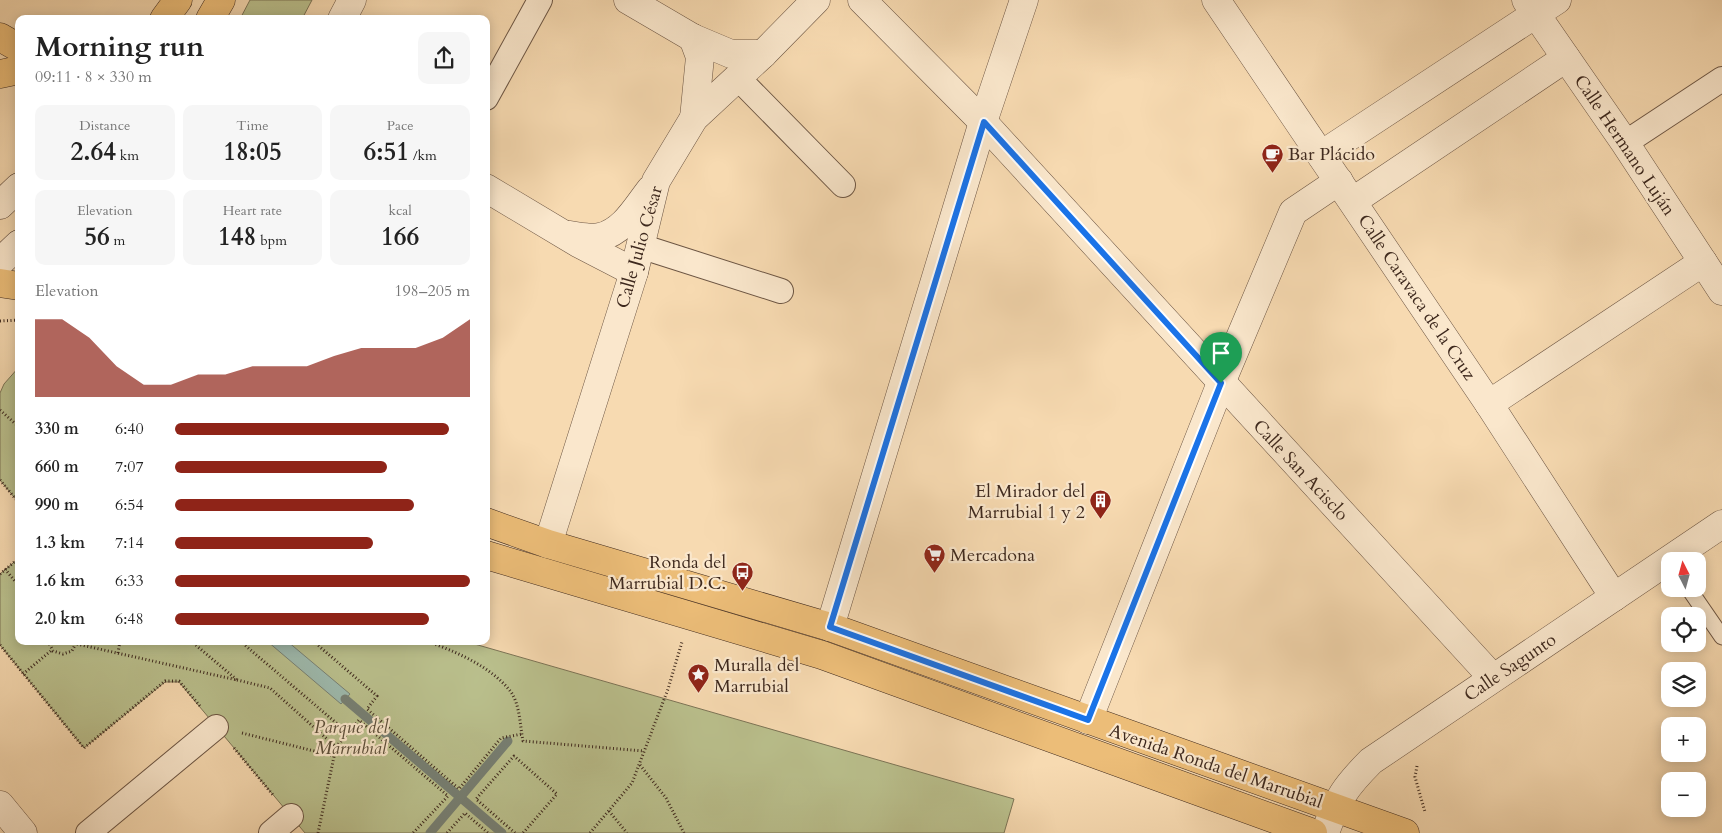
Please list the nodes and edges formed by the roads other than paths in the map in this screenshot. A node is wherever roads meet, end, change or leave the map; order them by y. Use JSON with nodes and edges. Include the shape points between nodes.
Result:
{"nodes":[{"id":1,"x":178,"y":0,"type":"edge"},
{"id":2,"x":221,"y":0,"type":"edge"},
{"id":3,"x":352,"y":0,"type":"edge"},
{"id":4,"x":540,"y":0,"type":"edge"},
{"id":5,"x":628,"y":0,"type":"edge"},
{"id":6,"x":816,"y":0,"type":"edge"},
{"id":7,"x":862,"y":0,"type":"edge"},
{"id":8,"x":1024,"y":0,"type":"edge"},
{"id":9,"x":1216,"y":0,"type":"edge"},
{"id":10,"x":1540,"y":5,"type":"edge"},
{"id":11,"x":167,"y":15,"type":"edge"},
{"id":12,"x":212,"y":15,"type":"edge"},
{"id":13,"x":344,"y":15,"type":"edge"},
{"id":14,"x":0,"y":37,"type":"edge"},
{"id":15,"x":693,"y":38,"type":"junction"},
{"id":16,"x":15,"y":46,"type":"edge"},
{"id":17,"x":763,"y":54,"type":"junction"},
{"id":18,"x":1566,"y":58,"type":"junction"},
{"id":19,"x":15,"y":71,"type":"edge"},
{"id":20,"x":0,"y":74,"type":"edge"},
{"id":21,"x":737,"y":78,"type":"junction"},
{"id":22,"x":1722,"y":79,"type":"edge"},
{"id":23,"x":490,"y":91,"type":"edge"},
{"id":24,"x":694,"y":118,"type":"junction"},
{"id":25,"x":984,"y":122,"type":"junction"},
{"id":26,"x":1625,"y":143,"type":"junction"},
{"id":27,"x":1321,"y":155,"type":"junction"},
{"id":28,"x":656,"y":180,"type":"junction"},
{"id":29,"x":843,"y":185,"type":"dead end"},
{"id":30,"x":490,"y":190,"type":"edge"},
{"id":31,"x":15,"y":191,"type":"edge"},
{"id":32,"x":1346,"y":191,"type":"junction"},
{"id":33,"x":0,"y":205,"type":"edge"},
{"id":34,"x":565,"y":235,"type":"junction"},
{"id":35,"x":640,"y":246,"type":"junction"},
{"id":36,"x":15,"y":248,"type":"edge"},
{"id":37,"x":0,"y":262,"type":"edge"},
{"id":38,"x":1704,"y":262,"type":"junction"},
{"id":39,"x":634,"y":272,"type":"junction"},
{"id":40,"x":0,"y":283,"type":"edge"},
{"id":41,"x":15,"y":285,"type":"edge"},
{"id":42,"x":781,"y":291,"type":"dead end"},
{"id":43,"x":1722,"y":291,"type":"edge"},
{"id":44,"x":1221,"y":383,"type":"junction"},
{"id":45,"x":1489,"y":404,"type":"junction"},
{"id":46,"x":490,"y":523,"type":"edge"},
{"id":47,"x":1722,"y":524,"type":"edge"},
{"id":48,"x":548,"y":544,"type":"junction"},
{"id":49,"x":1682,"y":552,"type":"edge"},
{"id":50,"x":490,"y":556,"type":"edge"},
{"id":51,"x":1661,"y":566,"type":"edge"},
{"id":52,"x":1614,"y":597,"type":"junction"},
{"id":53,"x":1696,"y":598,"type":"edge"},
{"id":54,"x":830,"y":627,"type":"junction"},
{"id":55,"x":1722,"y":638,"type":"edge"},
{"id":56,"x":1493,"y":678,"type":"junction"},
{"id":57,"x":1088,"y":720,"type":"junction"},
{"id":58,"x":216,"y":726,"type":"road end"},
{"id":59,"x":0,"y":805,"type":"edge"},
{"id":60,"x":1335,"y":807,"type":"junction"},
{"id":61,"x":292,"y":816,"type":"road end"},
{"id":62,"x":23,"y":833,"type":"edge"},
{"id":63,"x":88,"y":833,"type":"edge"},
{"id":64,"x":271,"y":833,"type":"edge"},
{"id":65,"x":1313,"y":833,"type":"edge"},
{"id":66,"x":1325,"y":833,"type":"edge"},
{"id":67,"x":1405,"y":833,"type":"edge"}],
"edges":[{"from":1,"to":11,"type":"main road"},
{"from":2,"to":12,"type":"main road"},
{"from":3,"to":13,"type":"street"},
{"from":4,"to":23,"type":"street"},
{"from":5,"to":15,"type":"street"},
{"from":6,"to":17,"type":"street","name":"Calle Julio César"},
{"from":7,"to":25,"type":"street","name":"Calle San Acisclo"},
{"from":8,"to":25,"type":"street"},
{"from":9,"to":27,"type":"street","name":"Calle Caravaca de la Cruz"},
{"from":10,"to":18,"type":"street","name":"Calle Hermano Luján"},
{"from":10,"to":27,"type":"street"},
{"from":14,"to":16,"type":"main road"},
{"from":15,"to":17,"type":"street","via":[[731,54]]},
{"from":15,"to":24,"type":"street","via":[[700,57]]},
{"from":17,"to":21,"type":"street","name":"Calle Julio César"},
{"from":18,"to":26,"type":"street","name":"Calle Hermano Luján"},
{"from":18,"to":32,"type":"street"},
{"from":19,"to":20,"type":"main road"},
{"from":21,"to":24,"type":"street","name":"Calle Julio César"},
{"from":21,"to":29,"type":"street"},
{"from":22,"to":26,"type":"street"},
{"from":24,"to":28,"type":"street","name":"Calle Julio César"},
{"from":25,"to":44,"type":"street","name":"Calle San Acisclo"},
{"from":25,"to":54,"type":"street"},
{"from":26,"to":38,"type":"street","name":"Calle Hermano Luján"},
{"from":27,"to":32,"type":"street","name":"Calle Caravaca de la Cruz"},
{"from":28,"to":34,"type":"street","via":[[626,222],[613,233],[598,238]]},
{"from":28,"to":35,"type":"street","name":"Calle Julio César"},
{"from":30,"to":34,"type":"street"},
{"from":31,"to":33,"type":"street"},
{"from":32,"to":44,"type":"street","via":[[1293,212]]},
{"from":32,"to":45,"type":"street","name":"Calle Caravaca de la Cruz"},
{"from":34,"to":39,"type":"street"},
{"from":35,"to":39,"type":"street","name":"Calle Julio César"},
{"from":35,"to":42,"type":"street"},
{"from":36,"to":37,"type":"street"},
{"from":38,"to":43,"type":"street","name":"Calle Hermano Luján"},
{"from":38,"to":45,"type":"street"},
{"from":39,"to":48,"type":"street","name":"Calle Julio César"},
{"from":40,"to":41,"type":"main road"},
{"from":44,"to":56,"type":"street","name":"Calle San Acisclo"},
{"from":44,"to":57,"type":"street"},
{"from":45,"to":52,"type":"street","name":"Calle Caravaca de la Cruz"},
{"from":46,"to":48,"type":"main road","name":"Avenida Ronda del Marrubial"},
{"from":47,"to":49,"type":"street","name":"Calle Sagunto"},
{"from":48,"to":54,"type":"main road","name":"Avenida Ronda del Marrubial"},
{"from":50,"to":65,"type":"main road","name":"Avenida Ronda del Marrubial","via":[[822,655]]},
{"from":51,"to":52,"type":"street","name":"Calle Sagunto"},
{"from":52,"to":56,"type":"street","name":"Calle Sagunto"},
{"from":53,"to":55,"type":"lane"},
{"from":54,"to":57,"type":"main road","name":"Avenida Ronda del Marrubial"},
{"from":56,"to":60,"type":"street","name":"Calle Sagunto","via":[[1371,761],[1347,784]]},
{"from":57,"to":60,"type":"main road","name":"Avenida Ronda del Marrubial"},
{"from":58,"to":63,"type":"street"},
{"from":59,"to":62,"type":"street"},
{"from":60,"to":66,"type":"street","name":"Calle Sagunto"},
{"from":60,"to":67,"type":"main road","name":"Avenida Ronda del Marrubial"},
{"from":61,"to":64,"type":"street"}]}
